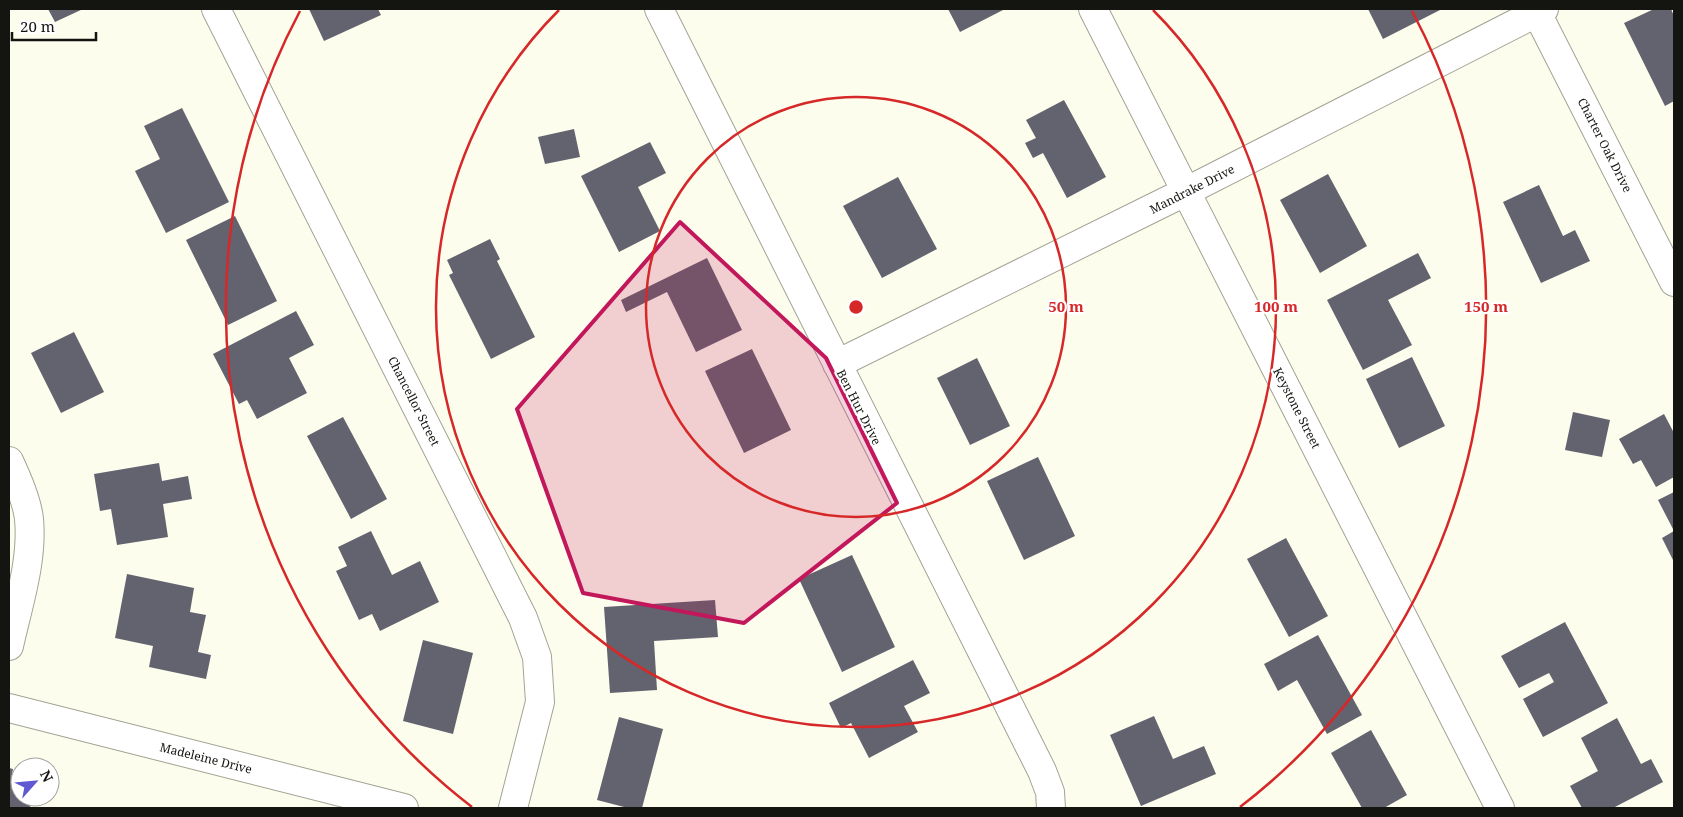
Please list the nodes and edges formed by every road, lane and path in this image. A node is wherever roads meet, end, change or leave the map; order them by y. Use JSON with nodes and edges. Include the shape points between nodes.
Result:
{"nodes":[{"id":1,"x":216,"y":9,"type":"edge"},
{"id":2,"x":659,"y":9,"type":"edge"},
{"id":3,"x":1093,"y":9,"type":"edge"},
{"id":4,"x":1539,"y":10,"type":"edge"},
{"id":5,"x":1187,"y":191,"type":"junction"},
{"id":6,"x":1674,"y":282,"type":"edge"},
{"id":7,"x":837,"y":364,"type":"junction"},
{"id":8,"x":9,"y":461,"type":"edge"},
{"id":9,"x":9,"y":646,"type":"edge"},
{"id":10,"x":9,"y":708,"type":"edge"},
{"id":11,"x":404,"y":808,"type":"edge"},
{"id":12,"x":513,"y":808,"type":"edge"},
{"id":13,"x":1051,"y":808,"type":"edge"},
{"id":14,"x":1500,"y":808,"type":"edge"}],
"edges":[{"from":1,"to":12,"type":"street","name":"Chancellor Street","via":[[523,618],[537,657],[540,702]]},
{"from":2,"to":7,"type":"street","name":"Ben Hur Drive"},
{"from":3,"to":5,"type":"street","name":"Keystone Street"},
{"from":4,"to":5,"type":"street","name":"Mandrake Drive"},
{"from":4,"to":6,"type":"street","name":"Charter Oak Drive"},
{"from":5,"to":7,"type":"street","name":"Mandrake Drive"},
{"from":5,"to":14,"type":"street","name":"Keystone Street"},
{"from":7,"to":13,"type":"street","name":"Ben Hur Drive","via":[[1042,771],[1050,792]]},
{"from":8,"to":9,"type":"street","via":[[29,519],[26,569]]},
{"from":10,"to":11,"type":"street","name":"Madeleine Drive"}]}
